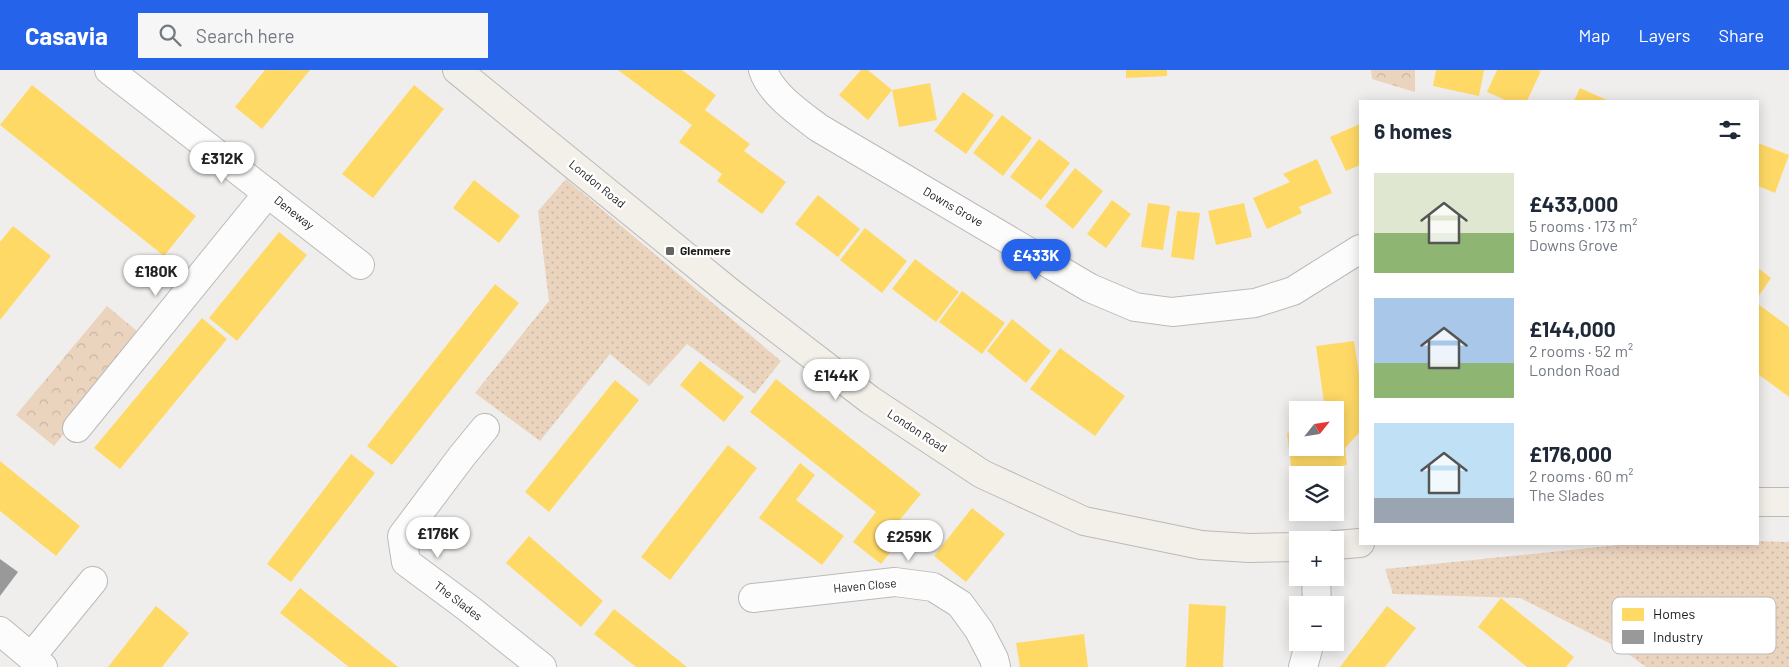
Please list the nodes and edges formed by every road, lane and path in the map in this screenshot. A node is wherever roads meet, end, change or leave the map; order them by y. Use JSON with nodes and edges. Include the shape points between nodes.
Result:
{"nodes":[{"id":1,"x":109,"y":70,"type":"edge"},
{"id":2,"x":457,"y":70,"type":"edge"},
{"id":3,"x":763,"y":70,"type":"edge"},
{"id":4,"x":268,"y":193,"type":"junction"},
{"id":5,"x":1359,"y":250,"type":"edge"},
{"id":6,"x":360,"y":265,"type":"dead end"},
{"id":7,"x":77,"y":428,"type":"dead end"},
{"id":8,"x":485,"y":428,"type":"dead end"},
{"id":9,"x":1759,"y":502,"type":"edge"},
{"id":10,"x":1789,"y":502,"type":"edge"},
{"id":11,"x":1359,"y":543,"type":"edge"},
{"id":12,"x":1344,"y":544,"type":"edge"},
{"id":13,"x":1289,"y":547,"type":"edge"},
{"id":14,"x":93,"y":581,"type":"dead end"},
{"id":15,"x":753,"y":598,"type":"dead end"},
{"id":16,"x":0,"y":631,"type":"edge"},
{"id":17,"x":1307,"y":651,"type":"edge"},
{"id":18,"x":37,"y":662,"type":"edge"},
{"id":19,"x":542,"y":667,"type":"edge"},
{"id":20,"x":996,"y":667,"type":"edge"},
{"id":21,"x":1303,"y":667,"type":"edge"}],
"edges":[{"from":1,"to":4,"type":"street","name":"Deneway"},
{"from":2,"to":13,"type":"main road","name":"London Road","via":[[732,294],[870,400],[982,474],[1084,521],[1201,545]]},
{"from":3,"to":5,"type":"street","name":"Downs Grove","via":[[765,77],[788,104],[819,128],[1090,288],[1135,307],[1172,312],[1255,303],[1293,291]]},
{"from":4,"to":6,"type":"street","name":"Deneway"},
{"from":4,"to":7,"type":"street"},
{"from":8,"to":19,"type":"street","name":"The Slades","via":[[402,536],[406,562]]},
{"from":9,"to":10,"type":"main road"},
{"from":11,"to":12,"type":"main road"},
{"from":14,"to":18,"type":"street"},
{"from":15,"to":20,"type":"street","name":"Haven Close","via":[[895,582],[933,587],[960,604],[979,630]]},
{"from":16,"to":18,"type":"street"},
{"from":17,"to":21,"type":"street"}]}
